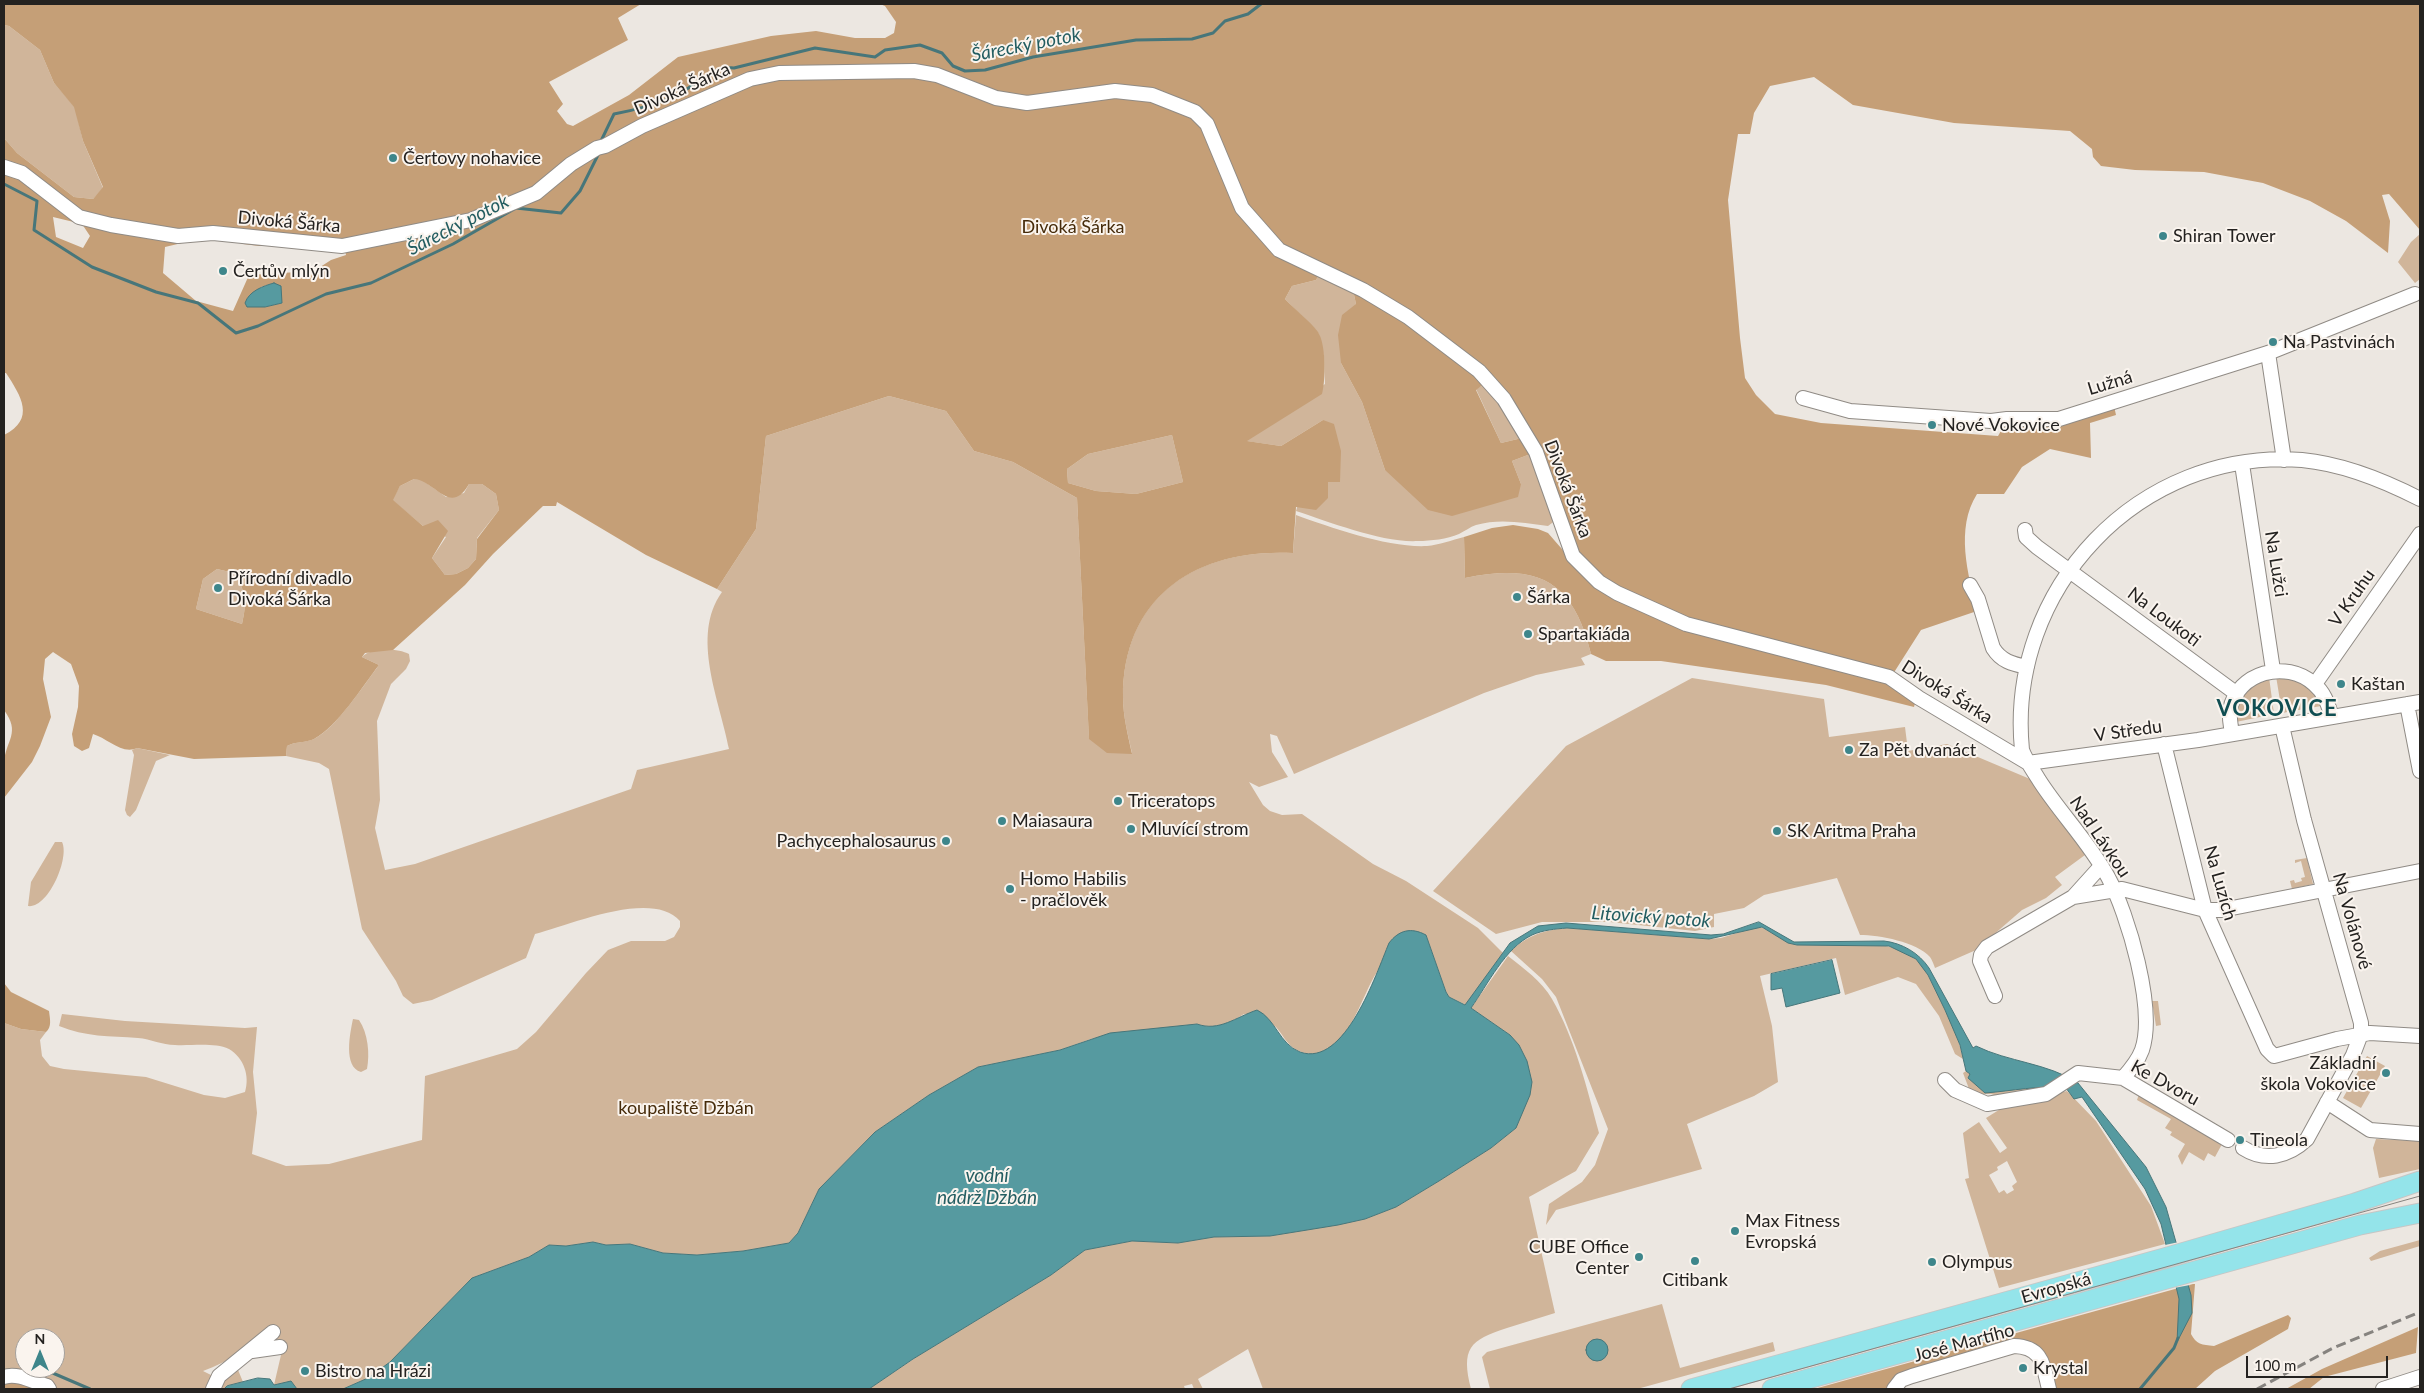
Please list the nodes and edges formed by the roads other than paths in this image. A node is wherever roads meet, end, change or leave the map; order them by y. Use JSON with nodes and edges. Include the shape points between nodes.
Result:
{"nodes":[{"id":1,"x":4,"y":167,"type":"edge"},
{"id":2,"x":2418,"y":294,"type":"edge"},
{"id":3,"x":2268,"y":353,"type":"junction"},
{"id":4,"x":1803,"y":398,"type":"dead end"},
{"id":5,"x":2284,"y":460,"type":"junction"},
{"id":6,"x":2242,"y":464,"type":"junction"},
{"id":7,"x":2420,"y":499,"type":"edge"},
{"id":8,"x":2025,"y":530,"type":"dead end"},
{"id":9,"x":2420,"y":534,"type":"edge"},
{"id":10,"x":2070,"y":570,"type":"junction"},
{"id":11,"x":1970,"y":585,"type":"dead end"},
{"id":12,"x":2027,"y":666,"type":"junction"},
{"id":13,"x":2273,"y":670,"type":"junction"},
{"id":14,"x":2315,"y":684,"type":"junction"},
{"id":15,"x":2237,"y":694,"type":"junction"},
{"id":16,"x":2414,"y":703,"type":"edge"},
{"id":17,"x":2332,"y":718,"type":"junction"},
{"id":18,"x":2282,"y":726,"type":"junction"},
{"id":19,"x":2232,"y":734,"type":"junction"},
{"id":20,"x":2164,"y":744,"type":"junction"},
{"id":21,"x":2028,"y":764,"type":"junction"},
{"id":22,"x":2420,"y":771,"type":"edge"},
{"id":23,"x":2101,"y":866,"type":"junction"},
{"id":24,"x":2420,"y":871,"type":"edge"},
{"id":25,"x":2113,"y":889,"type":"junction"},
{"id":26,"x":2324,"y":890,"type":"junction"},
{"id":27,"x":2073,"y":897,"type":"junction"},
{"id":28,"x":2205,"y":910,"type":"junction"},
{"id":29,"x":1995,"y":996,"type":"dead end"},
{"id":30,"x":2361,"y":1034,"type":"junction"},
{"id":31,"x":2420,"y":1036,"type":"edge"},
{"id":32,"x":2123,"y":1078,"type":"junction"},
{"id":33,"x":1944,"y":1080,"type":"dead end"},
{"id":34,"x":2327,"y":1102,"type":"junction"},
{"id":35,"x":2420,"y":1134,"type":"edge"},
{"id":36,"x":2228,"y":1140,"type":"dead end"},
{"id":37,"x":2242,"y":1148,"type":"dead end"},
{"id":38,"x":2420,"y":1181,"type":"edge"},
{"id":39,"x":2420,"y":1213,"type":"edge"},
{"id":40,"x":273,"y":1332,"type":"dead end"},
{"id":41,"x":280,"y":1347,"type":"dead end"},
{"id":42,"x":252,"y":1352,"type":"junction"},
{"id":43,"x":13,"y":1377,"type":"edge"},
{"id":44,"x":2420,"y":1377,"type":"edge"},
{"id":45,"x":49,"y":1389,"type":"edge"},
{"id":46,"x":213,"y":1389,"type":"edge"},
{"id":47,"x":1691,"y":1389,"type":"edge"},
{"id":48,"x":1772,"y":1389,"type":"edge"},
{"id":49,"x":1894,"y":1389,"type":"edge"},
{"id":50,"x":2049,"y":1389,"type":"edge"},
{"id":51,"x":2384,"y":1389,"type":"edge"}],
"edges":[{"from":1,"to":21,"type":"street","name":"Divoká Šárka","via":[[22,173],[79,217],[178,236],[213,233],[334,247],[471,220],[536,193],[571,164],[642,126],[750,79],[779,73],[914,71],[937,75],[996,98],[1027,103],[1115,91],[1152,95],[1195,112],[1207,124],[1242,208],[1279,250],[1408,316],[1479,371],[1504,399],[1536,452],[1573,556],[1599,582],[1686,624],[1889,677]]},
{"from":2,"to":3,"type":"street","name":"Lužná"},
{"from":3,"to":4,"type":"street","name":"Lužná","via":[[2059,419],[1991,421],[1850,411]]},
{"from":3,"to":5,"type":"street"},
{"from":5,"to":6,"type":"street"},
{"from":5,"to":7,"type":"street","via":[[2318,462],[2359,472]]},
{"from":6,"to":10,"type":"street","via":[[2198,472],[2158,490],[2113,520],[2095,537]]},
{"from":6,"to":13,"type":"street","name":"Na Lužci"},
{"from":8,"to":10,"type":"street","name":"Na Loukoti","via":[[2026,537],[2037,547]]},
{"from":9,"to":14,"type":"street","name":"V Kruhu"},
{"from":10,"to":12,"type":"street","via":[[2047,612]]},
{"from":10,"to":15,"type":"street","name":"Na Loukoti"},
{"from":11,"to":12,"type":"street","via":[[1997,654],[2009,663]]},
{"from":12,"to":21,"type":"street","via":[[2021,741]]},
{"from":13,"to":14,"type":"street","via":[[2302,675]]},
{"from":13,"to":15,"type":"street","via":[[2253,679]]},
{"from":14,"to":17,"type":"street","via":[[2327,699]]},
{"from":15,"to":19,"type":"street","via":[[2230,712]]},
{"from":16,"to":17,"type":"street","name":"V Středu"},
{"from":16,"to":22,"type":"street"},
{"from":17,"to":18,"type":"street","name":"V Středu"},
{"from":18,"to":19,"type":"street","name":"V Středu"},
{"from":18,"to":26,"type":"street","name":"Na Volánové"},
{"from":19,"to":20,"type":"street","name":"V Středu"},
{"from":20,"to":21,"type":"street","name":"V Středu"},
{"from":20,"to":28,"type":"street","name":"Na Luzích"},
{"from":21,"to":23,"type":"street","name":"Nad Lávkou"},
{"from":23,"to":25,"type":"street","name":"Nad Lávkou"},
{"from":23,"to":27,"type":"street"},
{"from":24,"to":26,"type":"street"},
{"from":25,"to":27,"type":"street"},
{"from":25,"to":28,"type":"street","via":[[2131,890]]},
{"from":25,"to":32,"type":"street","name":"Nad Lávkou","via":[[2138,957],[2146,1022],[2143,1049]]},
{"from":26,"to":28,"type":"street","via":[[2249,906]]},
{"from":26,"to":30,"type":"street","name":"Na Volánové","via":[[2361,1023]]},
{"from":27,"to":29,"type":"street","via":[[1988,947],[1981,955],[1981,967]]},
{"from":28,"to":30,"type":"street","name":"Na Luzích","via":[[2270,1053],[2278,1055]]},
{"from":30,"to":31,"type":"street"},
{"from":30,"to":34,"type":"street"},
{"from":32,"to":33,"type":"street","name":"Ke Dvoru","via":[[2078,1073],[2050,1092],[1987,1104],[1955,1090]]},
{"from":32,"to":36,"type":"street","name":"Ke Dvoru"},
{"from":34,"to":35,"type":"street","via":[[2370,1130]]},
{"from":34,"to":37,"type":"street","via":[[2307,1139],[2296,1149],[2264,1157]]},
{"from":38,"to":47,"type":"main road","name":"Evropská","via":[[2355,1204]]},
{"from":39,"to":48,"type":"main road","name":"Evropská","via":[[2360,1225]]},
{"from":40,"to":42,"type":"street"},
{"from":41,"to":42,"type":"street"},
{"from":42,"to":46,"type":"street","via":[[219,1376]]},
{"from":43,"to":45,"type":"street"},
{"from":44,"to":51,"type":"street"},
{"from":49,"to":50,"type":"street","name":"José Martího","via":[[1901,1380],[1912,1376],[2014,1346],[2029,1346],[2041,1357]]}]}
